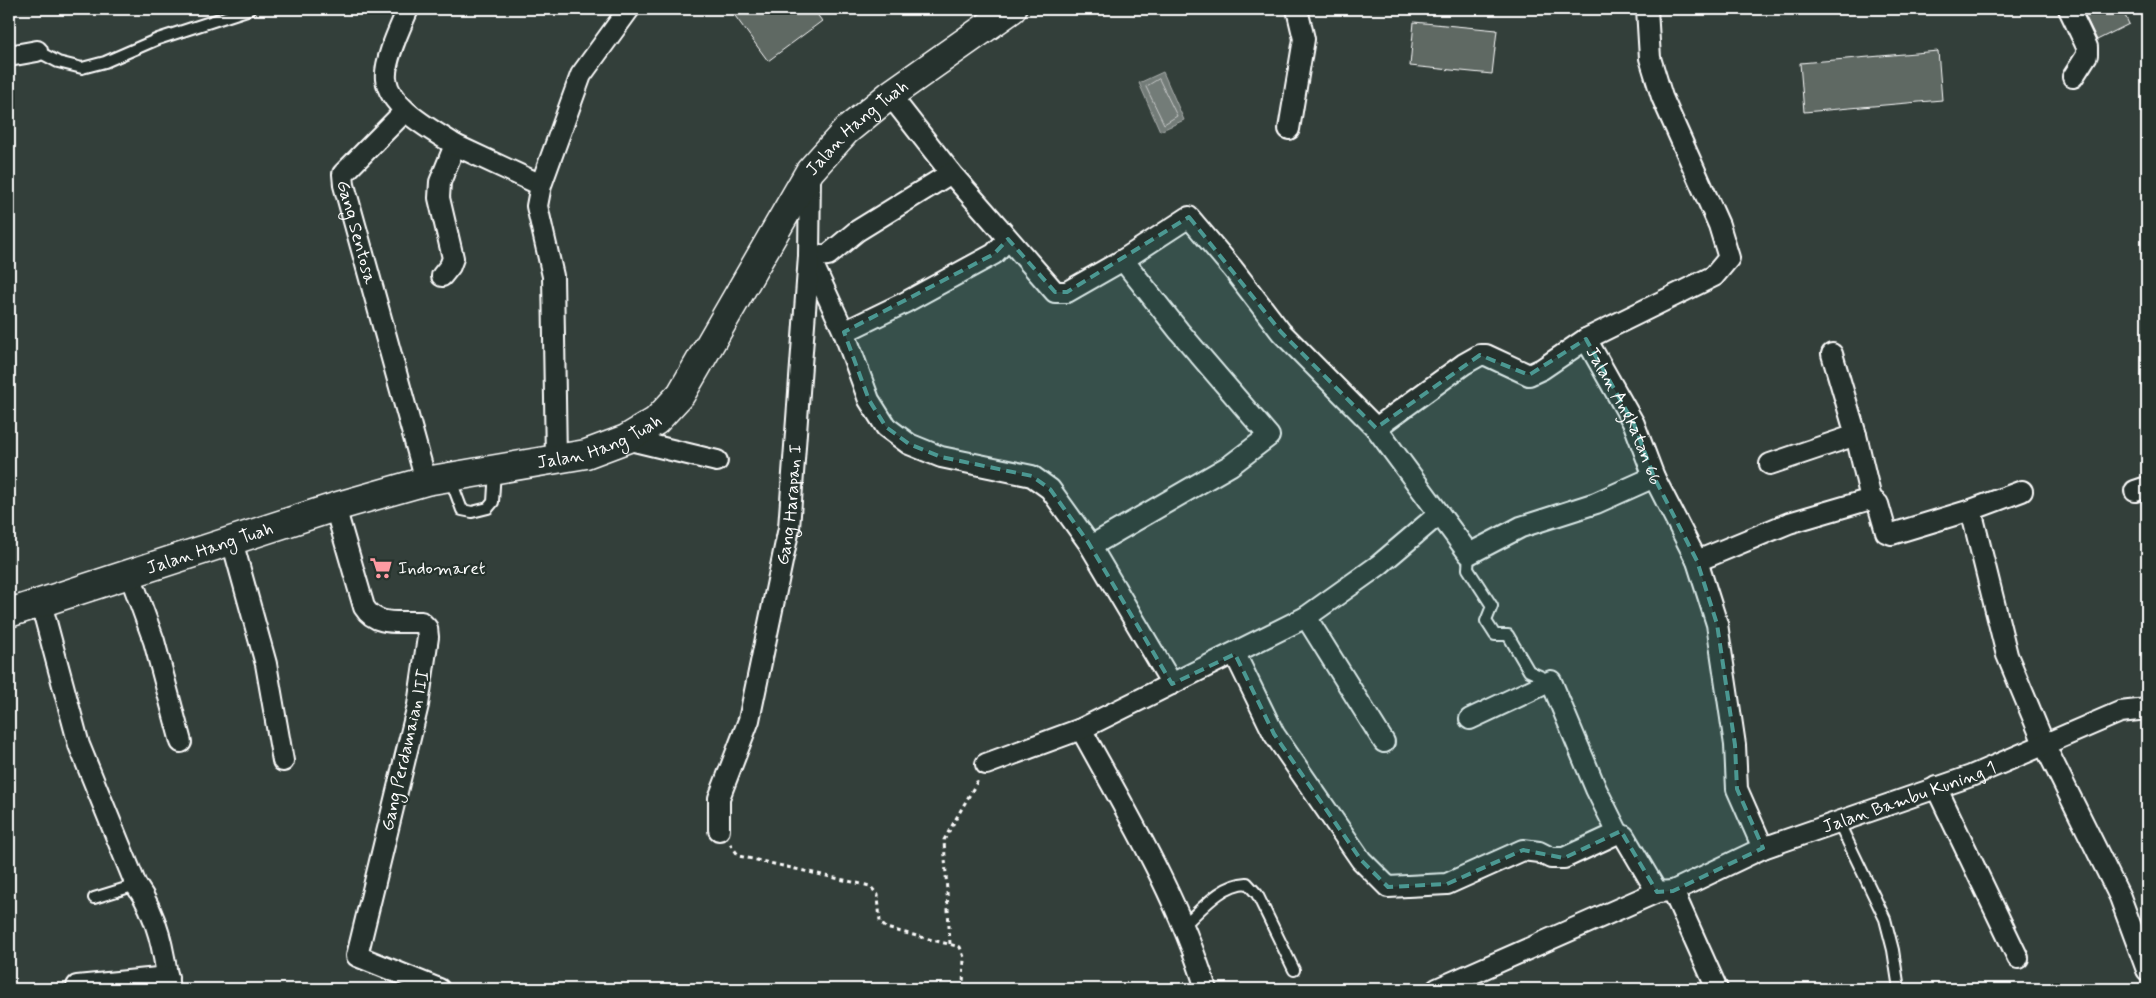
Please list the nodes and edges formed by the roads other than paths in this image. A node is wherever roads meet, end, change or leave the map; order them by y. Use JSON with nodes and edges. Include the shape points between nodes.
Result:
{"nodes":[{"id":1,"x":250,"y":9,"type":"edge"},
{"id":2,"x":408,"y":9,"type":"edge"},
{"id":3,"x":629,"y":9,"type":"edge"},
{"id":4,"x":1012,"y":9,"type":"edge"},
{"id":5,"x":1297,"y":9,"type":"edge"},
{"id":6,"x":1647,"y":9,"type":"edge"},
{"id":7,"x":2069,"y":9,"type":"edge"},
{"id":8,"x":37,"y":51,"type":"joint"},
{"id":9,"x":9,"y":56,"type":"edge"},
{"id":10,"x":2073,"y":77,"type":"dead end"},
{"id":11,"x":890,"y":95,"type":"junction"},
{"id":12,"x":405,"y":112,"type":"junction"},
{"id":13,"x":1290,"y":130,"type":"dead end"},
{"id":14,"x":455,"y":144,"type":"junction"},
{"id":15,"x":810,"y":171,"type":"junction"},
{"id":16,"x":951,"y":173,"type":"junction"},
{"id":17,"x":541,"y":185,"type":"junction"},
{"id":18,"x":1008,"y":239,"type":"junction"},
{"id":19,"x":809,"y":256,"type":"junction"},
{"id":20,"x":1123,"y":260,"type":"junction"},
{"id":21,"x":442,"y":276,"type":"dead end"},
{"id":22,"x":844,"y":332,"type":"junction"},
{"id":23,"x":1586,"y":339,"type":"junction"},
{"id":24,"x":1832,"y":354,"type":"dead end"},
{"id":25,"x":1376,"y":428,"type":"junction"},
{"id":26,"x":1856,"y":436,"type":"junction"},
{"id":27,"x":626,"y":439,"type":"junction"},
{"id":28,"x":556,"y":459,"type":"junction"},
{"id":29,"x":717,"y":461,"type":"dead end"},
{"id":30,"x":1770,"y":464,"type":"dead end"},
{"id":31,"x":495,"y":469,"type":"junction"},
{"id":32,"x":1654,"y":477,"type":"junction"},
{"id":33,"x":438,"y":479,"type":"junction"},
{"id":34,"x":2022,"y":491,"type":"dead end"},
{"id":35,"x":1871,"y":499,"type":"junction"},
{"id":36,"x":335,"y":508,"type":"junction"},
{"id":37,"x":1971,"y":510,"type":"junction"},
{"id":38,"x":1439,"y":514,"type":"junction"},
{"id":39,"x":232,"y":541,"type":"junction"},
{"id":40,"x":1091,"y":546,"type":"junction"},
{"id":41,"x":1469,"y":554,"type":"junction"},
{"id":42,"x":1697,"y":561,"type":"junction"},
{"id":43,"x":130,"y":574,"type":"junction"},
{"id":44,"x":40,"y":603,"type":"junction"},
{"id":45,"x":9,"y":612,"type":"edge"},
{"id":46,"x":1306,"y":617,"type":"junction"},
{"id":47,"x":1235,"y":654,"type":"junction"},
{"id":48,"x":1550,"y":681,"type":"junction"},
{"id":49,"x":1172,"y":684,"type":"junction"},
{"id":50,"x":2147,"y":709,"type":"edge"},
{"id":51,"x":1470,"y":719,"type":"dead end"},
{"id":52,"x":1081,"y":729,"type":"junction"},
{"id":53,"x":181,"y":742,"type":"dead end"},
{"id":54,"x":1384,"y":742,"type":"dead end"},
{"id":55,"x":2045,"y":746,"type":"junction"},
{"id":56,"x":283,"y":761,"type":"dead end"},
{"id":57,"x":986,"y":764,"type":"road end"},
{"id":58,"x":1936,"y":787,"type":"junction"},
{"id":59,"x":1838,"y":821,"type":"junction"},
{"id":60,"x":719,"y":830,"type":"road end"},
{"id":61,"x":1618,"y":833,"type":"junction"},
{"id":62,"x":1763,"y":848,"type":"junction"},
{"id":63,"x":136,"y":885,"type":"junction"},
{"id":64,"x":1665,"y":891,"type":"junction"},
{"id":65,"x":94,"y":898,"type":"dead end"},
{"id":66,"x":1184,"y":926,"type":"junction"},
{"id":67,"x":2018,"y":958,"type":"dead end"},
{"id":68,"x":1294,"y":970,"type":"dead end"},
{"id":69,"x":2147,"y":970,"type":"edge"},
{"id":70,"x":168,"y":983,"type":"edge"},
{"id":71,"x":78,"y":986,"type":"dead end"},
{"id":72,"x":439,"y":989,"type":"edge"},
{"id":73,"x":1206,"y":989,"type":"edge"},
{"id":74,"x":1437,"y":989,"type":"edge"},
{"id":75,"x":1717,"y":989,"type":"edge"},
{"id":76,"x":1899,"y":989,"type":"edge"}],
"edges":[{"from":1,"to":8,"type":"lane","via":[[82,68],[58,62]]},
{"from":2,"to":12,"type":"street","via":[[386,70],[386,81]]},
{"from":3,"to":17,"type":"street","via":[[581,75]]},
{"from":4,"to":11,"type":"main road","name":"Jalan Hang Tuah"},
{"from":5,"to":13,"type":"street","via":[[1304,39]]},
{"from":6,"to":23,"type":"street","name":"Jalan Angkatan 66","via":[[1650,58],[1662,97],[1718,225],[1729,258],[1714,276]]},
{"from":7,"to":10,"type":"street","via":[[2088,55]]},
{"from":8,"to":9,"type":"street"},
{"from":11,"to":15,"type":"main road","name":"Jalan Hang Tuah","via":[[846,131]]},
{"from":11,"to":16,"type":"street"},
{"from":12,"to":14,"type":"street"},
{"from":12,"to":33,"type":"street","name":"Gang Sentosa","via":[[350,166],[343,174],[343,180]]},
{"from":14,"to":17,"type":"street"},
{"from":14,"to":21,"type":"street","via":[[440,182],[439,198],[452,258]]},
{"from":15,"to":19,"type":"street","name":"Gang Harapan I"},
{"from":15,"to":27,"type":"main road","name":"Jalan Hang Tuah","via":[[682,394],[656,421]]},
{"from":16,"to":18,"type":"street"},
{"from":16,"to":19,"type":"street","via":[[857,231],[828,255]]},
{"from":17,"to":28,"type":"street","via":[[537,206],[553,276],[555,310]]},
{"from":18,"to":20,"type":"street","via":[[1055,292],[1068,292]]},
{"from":18,"to":22,"type":"street","via":[[994,254]]},
{"from":19,"to":22,"type":"street"},
{"from":19,"to":60,"type":"street","name":"Gang Harapan I","via":[[789,528],[749,720],[719,798]]},
{"from":20,"to":25,"type":"street","via":[[1189,217],[1281,332]]},
{"from":20,"to":40,"type":"street","via":[[1268,436],[1231,465]]},
{"from":22,"to":40,"type":"street","via":[[869,400],[886,427],[909,444],[941,457],[1032,476],[1050,489]]},
{"from":23,"to":25,"type":"street","via":[[1542,369],[1529,374],[1480,355]]},
{"from":23,"to":32,"type":"street","name":"Jalan Angkatan 66","via":[[1634,424]]},
{"from":24,"to":26,"type":"street"},
{"from":25,"to":38,"type":"street"},
{"from":26,"to":30,"type":"street"},
{"from":26,"to":35,"type":"street"},
{"from":27,"to":28,"type":"main road","name":"Jalan Hang Tuah","via":[[586,454]]},
{"from":27,"to":29,"type":"street"},
{"from":28,"to":31,"type":"main road","name":"Jalan Hang Tuah"},
{"from":31,"to":33,"type":"main road","name":"Jalan Hang Tuah"},
{"from":31,"to":33,"type":"lane","via":[[493,502],[488,508],[472,512],[462,510]]},
{"from":32,"to":41,"type":"street","via":[[1596,503],[1521,527]]},
{"from":32,"to":42,"type":"street","name":"Jalan Angkatan 66"},
{"from":33,"to":36,"type":"main road","name":"Jalan Hang Tuah"},
{"from":34,"to":37,"type":"street"},
{"from":35,"to":37,"type":"street","via":[[1878,504],[1886,532],[1892,534]]},
{"from":35,"to":42,"type":"street","via":[[1789,523]]},
{"from":36,"to":39,"type":"main road","name":"Jalan Hang Tuah"},
{"from":36,"to":72,"type":"street","name":"Gang Perdamaian III","via":[[369,615],[376,620],[421,622],[427,628],[428,637],[418,705],[357,956]]},
{"from":37,"to":55,"type":"street","via":[[2007,655]]},
{"from":38,"to":41,"type":"street"},
{"from":38,"to":46,"type":"street","via":[[1379,565]]},
{"from":39,"to":43,"type":"main road","name":"Jalan Hang Tuah"},
{"from":39,"to":56,"type":"street","via":[[266,664]]},
{"from":40,"to":49,"type":"street"},
{"from":41,"to":48,"type":"lane","via":[[1468,569],[1492,606],[1486,622],[1495,635],[1508,634],[1529,671]]},
{"from":42,"to":62,"type":"street","name":"Jalan Angkatan 66","via":[[1717,624],[1735,745],[1737,789]]},
{"from":43,"to":44,"type":"main road","name":"Jalan Hang Tuah"},
{"from":43,"to":53,"type":"street","via":[[154,641]]},
{"from":44,"to":45,"type":"main road","name":"Jalan Hang Tuah"},
{"from":44,"to":63,"type":"street","via":[[79,745]]},
{"from":46,"to":47,"type":"street"},
{"from":46,"to":54,"type":"street"},
{"from":47,"to":49,"type":"street"},
{"from":47,"to":61,"type":"street","via":[[1274,734],[1361,860],[1388,887],[1447,884],[1523,850],[1564,858]]},
{"from":48,"to":51,"type":"street"},
{"from":48,"to":61,"type":"street"},
{"from":49,"to":52,"type":"street"},
{"from":50,"to":55,"type":"street","name":"Jalan Bambu Kuning 1","via":[[2120,712]]},
{"from":52,"to":57,"type":"street"},
{"from":52,"to":66,"type":"street","via":[[1137,830]]},
{"from":55,"to":58,"type":"street","name":"Jalan Bambu Kuning 1"},
{"from":55,"to":69,"type":"street","via":[[2120,897]]},
{"from":58,"to":59,"type":"street","name":"Jalan Bambu Kuning 1"},
{"from":58,"to":67,"type":"street"},
{"from":59,"to":62,"type":"street","name":"Jalan Bambu Kuning 1"},
{"from":59,"to":76,"type":"lane","via":[[1885,919]]},
{"from":61,"to":64,"type":"street","via":[[1624,836]]},
{"from":62,"to":64,"type":"street","name":"Jalan Bambu Kuning 1"},
{"from":63,"to":65,"type":"lane"},
{"from":63,"to":70,"type":"street","via":[[146,899],[159,931]]},
{"from":64,"to":74,"type":"street","name":"Jalan Bambu Kuning 1"},
{"from":64,"to":75,"type":"street"},
{"from":66,"to":68,"type":"lane","via":[[1220,893],[1236,884],[1247,884],[1257,894]]},
{"from":66,"to":73,"type":"street"},
{"from":70,"to":71,"type":"street"}]}
